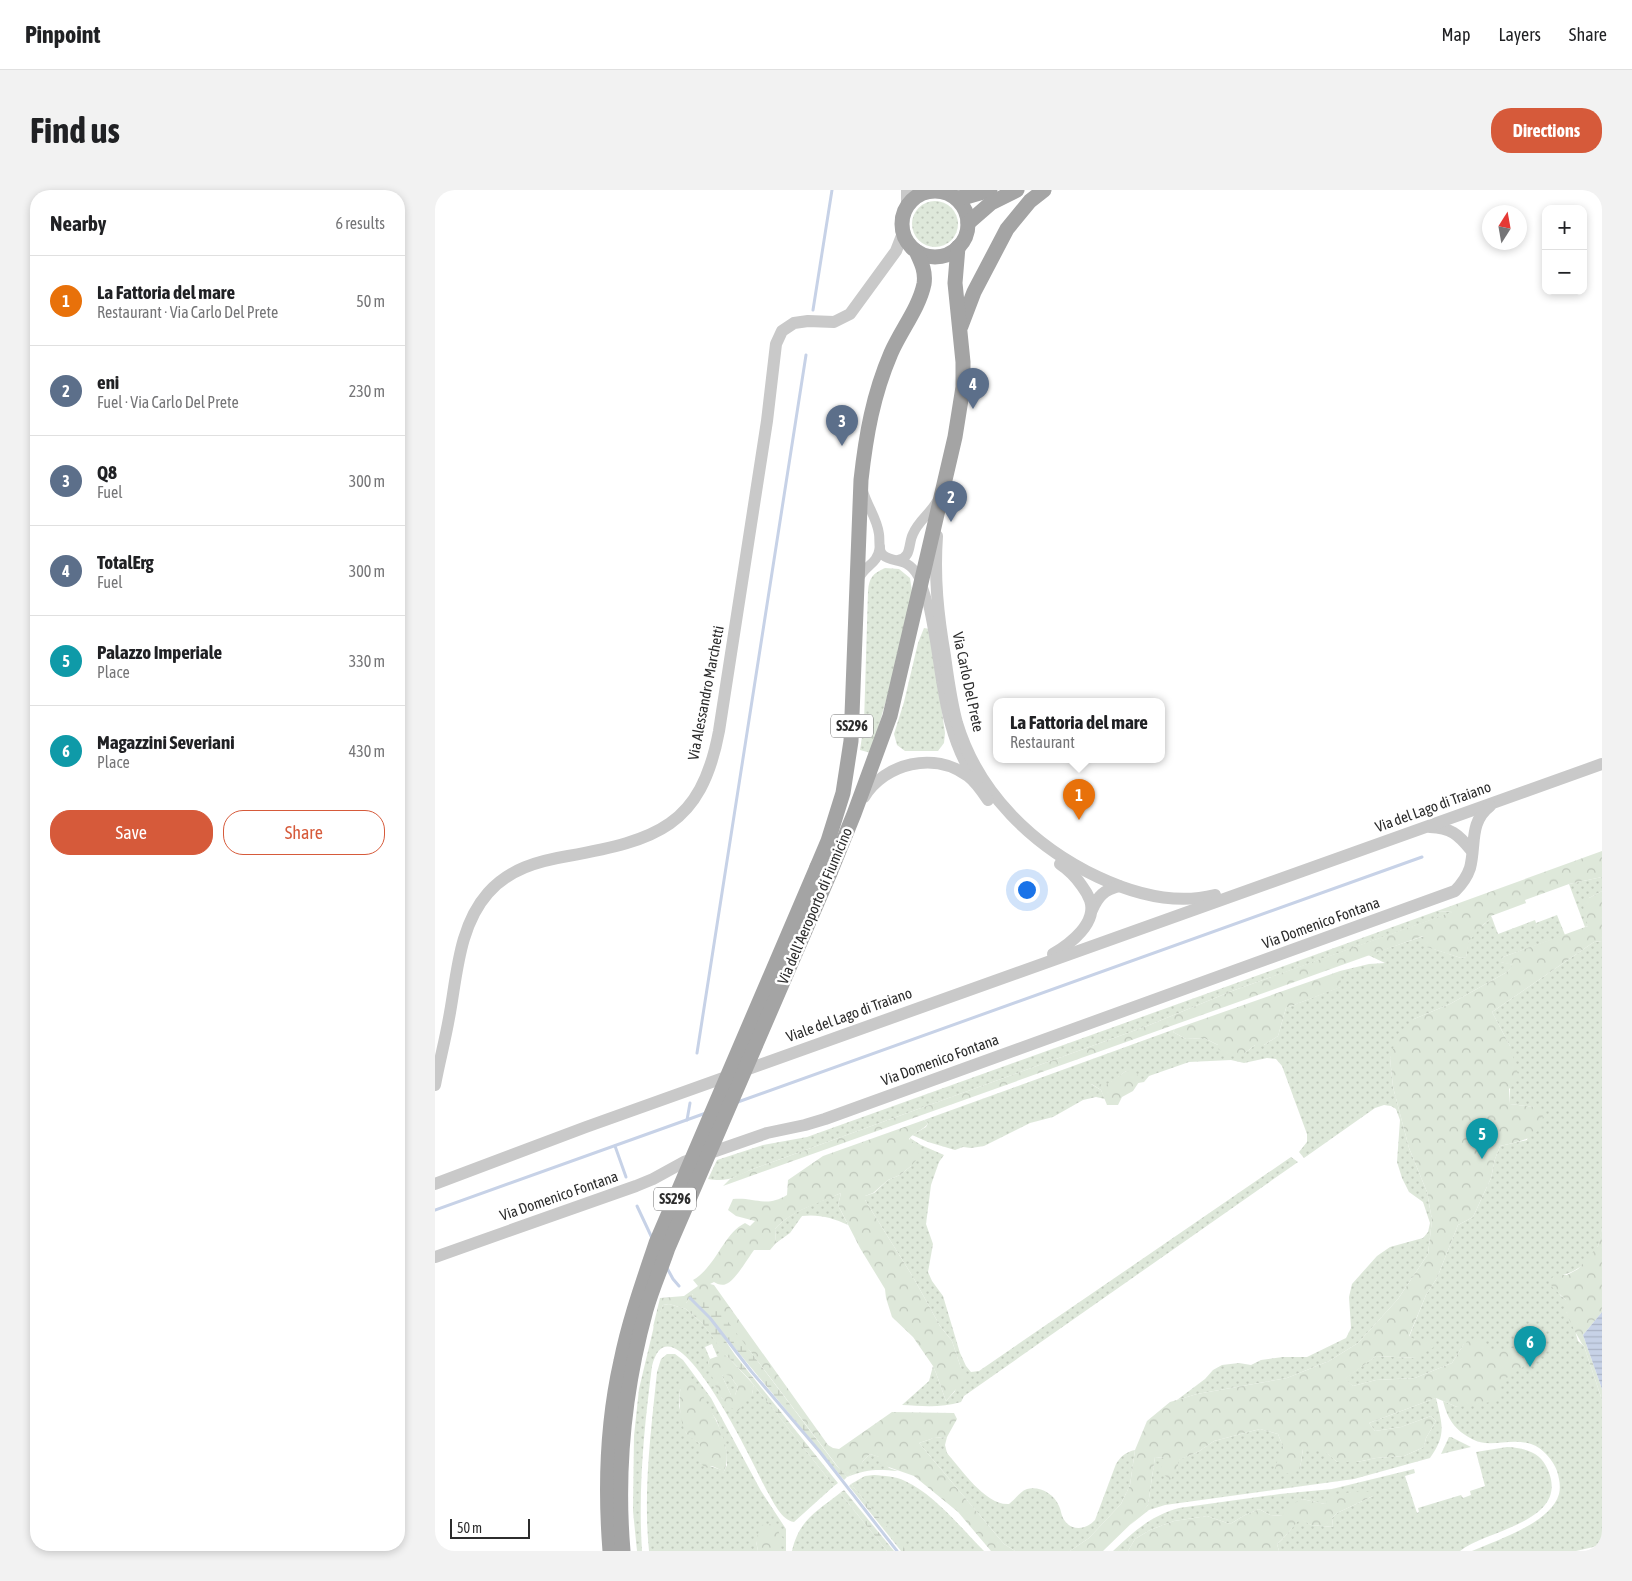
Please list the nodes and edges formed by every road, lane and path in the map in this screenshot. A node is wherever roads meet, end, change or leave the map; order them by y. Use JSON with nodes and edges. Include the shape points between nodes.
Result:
{"nodes":[{"id":1,"x":907,"y":190,"type":"edge"},
{"id":2,"x":933,"y":190,"type":"edge"},
{"id":3,"x":990,"y":190,"type":"edge"},
{"id":4,"x":1017,"y":190,"type":"edge"},
{"id":5,"x":1044,"y":190,"type":"edge"},
{"id":6,"x":956,"y":198,"type":"junction"},
{"id":7,"x":907,"y":206,"type":"junction"},
{"id":8,"x":968,"y":223,"type":"junction"},
{"id":9,"x":903,"y":233,"type":"junction"},
{"id":10,"x":958,"y":247,"type":"junction"},
{"id":11,"x":916,"y":251,"type":"junction"},
{"id":12,"x":960,"y":330,"type":"junction"},
{"id":13,"x":861,"y":480,"type":"junction"},
{"id":14,"x":945,"y":483,"type":"junction"},
{"id":15,"x":880,"y":546,"type":"junction"},
{"id":16,"x":899,"y":560,"type":"junction"},
{"id":17,"x":857,"y":583,"type":"junction"},
{"id":18,"x":921,"y":587,"type":"junction"},
{"id":19,"x":1602,"y":764,"type":"edge"},
{"id":20,"x":979,"y":787,"type":"junction"},
{"id":21,"x":1496,"y":802,"type":"junction"},
{"id":22,"x":854,"y":814,"type":"junction"},
{"id":23,"x":1428,"y":826,"type":"junction"},
{"id":24,"x":1471,"y":850,"type":"junction"},
{"id":25,"x":824,"y":870,"type":"junction"},
{"id":26,"x":1276,"y":880,"type":"joint"},
{"id":27,"x":1119,"y":886,"type":"junction"},
{"id":28,"x":1254,"y":888,"type":"junction"},
{"id":29,"x":1091,"y":910,"type":"junction"},
{"id":30,"x":1027,"y":969,"type":"junction"},
{"id":31,"x":435,"y":1085,"type":"edge"},
{"id":32,"x":435,"y":1184,"type":"edge"},
{"id":33,"x":435,"y":1257,"type":"edge"},
{"id":34,"x":610,"y":1551,"type":"edge"},
{"id":35,"x":623,"y":1551,"type":"edge"}],
"edges":[{"from":1,"to":7,"type":"street"},
{"from":2,"to":6,"type":"main road"},
{"from":2,"to":7,"type":"main road","via":[[916,197]]},
{"from":3,"to":6,"type":"main road"},
{"from":4,"to":8,"type":"main road","via":[[991,203]]},
{"from":5,"to":12,"type":"main road","via":[[1030,201],[1007,229],[974,292]]},
{"from":6,"to":8,"type":"main road","via":[[966,212]]},
{"from":7,"to":9,"type":"main road"},
{"from":8,"to":10,"type":"main road","via":[[967,232]]},
{"from":9,"to":11,"type":"main road"},
{"from":9,"to":31,"type":"street","name":"Via Alessandro Marchetti","via":[[896,251],[850,314],[834,322],[794,323],[782,332],[776,344],[721,720],[701,787],[679,816],[653,834],[623,846],[531,864],[511,874],[488,893],[464,939]]},
{"from":10,"to":11,"type":"main road","via":[[949,254],[938,256]]},
{"from":10,"to":12,"type":"main road","name":"Via dell'Aeroporto di Fiumicino","via":[[955,283]]},
{"from":11,"to":13,"type":"main road","name":"Via dell'Aeroporto di Fiumicino","via":[[924,267],[925,281],[891,352],[871,410]]},
{"from":12,"to":14,"type":"main road","name":"Via dell'Aeroporto di Fiumicino","via":[[963,387]]},
{"from":13,"to":15,"type":"street","via":[[877,525]]},
{"from":13,"to":17,"type":"main road","name":"Via dell'Aeroporto di Fiumicino"},
{"from":14,"to":16,"type":"street","via":[[936,504],[913,534],[907,556]]},
{"from":14,"to":18,"type":"main road","name":"Via dell'Aeroporto di Fiumicino"},
{"from":14,"to":27,"type":"street","name":"Via Carlo Del Prete","via":[[936,549],[937,609],[951,695],[965,745],[993,794],[1015,821],[1075,865]]},
{"from":15,"to":16,"type":"street","name":"Via Carlo Del Prete","via":[[883,555]]},
{"from":15,"to":17,"type":"street","via":[[876,559]]},
{"from":16,"to":18,"type":"street","name":"Via Carlo Del Prete","via":[[913,569]]},
{"from":17,"to":25,"type":"main road","name":"Via dell'Aeroporto di Fiumicino","number":"SS296","via":[[848,767]]},
{"from":18,"to":20,"type":"street","name":"Via Carlo Del Prete","via":[[930,612],[951,731],[959,754]]},
{"from":18,"to":22,"type":"main road","name":"Via dell'Aeroporto di Fiumicino","number":"SS296","via":[[890,716]]},
{"from":19,"to":21,"type":"street","name":"Via del Lago di Traiano"},
{"from":20,"to":22,"type":"street","via":[[955,769],[931,763],[913,764],[880,778]]},
{"from":20,"to":29,"type":"street","name":"Via Carlo Del Prete","via":[[1023,838],[1072,873],[1091,900]]},
{"from":21,"to":23,"type":"street","name":"Via del Lago di Traiano"},
{"from":21,"to":24,"type":"street","via":[[1483,812],[1478,821]]},
{"from":22,"to":25,"type":"main road","name":"Via dell'Aeroporto di Fiumicino","number":"SS296"},
{"from":23,"to":24,"type":"street","via":[[1460,836]]},
{"from":23,"to":26,"type":"street","name":"Via del Lago di Traiano"},
{"from":24,"to":33,"type":"street","name":"Via Domenico Fontana","via":[[1469,870],[1455,891],[825,1119],[767,1133],[684,1162],[636,1186]]},
{"from":25,"to":34,"type":"main road","name":"Via dell'Aeroporto di Fiumicino","number":"SS296","bridge":true,"via":[[656,1243],[635,1307],[620,1362],[611,1422],[607,1486]]},
{"from":25,"to":35,"type":"main road","name":"Via dell'Aeroporto di Fiumicino","number":"SS296","bridge":true,"via":[[668,1248],[647,1308],[625,1411],[620,1471]]},
{"from":26,"to":28,"type":"street","name":"Viale del Lago di Traiano"},
{"from":27,"to":28,"type":"street","name":"Via Carlo Del Prete","via":[[1158,897],[1185,899]]},
{"from":27,"to":29,"type":"street","via":[[1102,893]]},
{"from":28,"to":30,"type":"street","name":"Viale del Lago di Traiano"},
{"from":29,"to":30,"type":"street","via":[[1087,923],[1076,937]]},
{"from":30,"to":32,"type":"street","name":"Viale del Lago di Traiano"}]}
